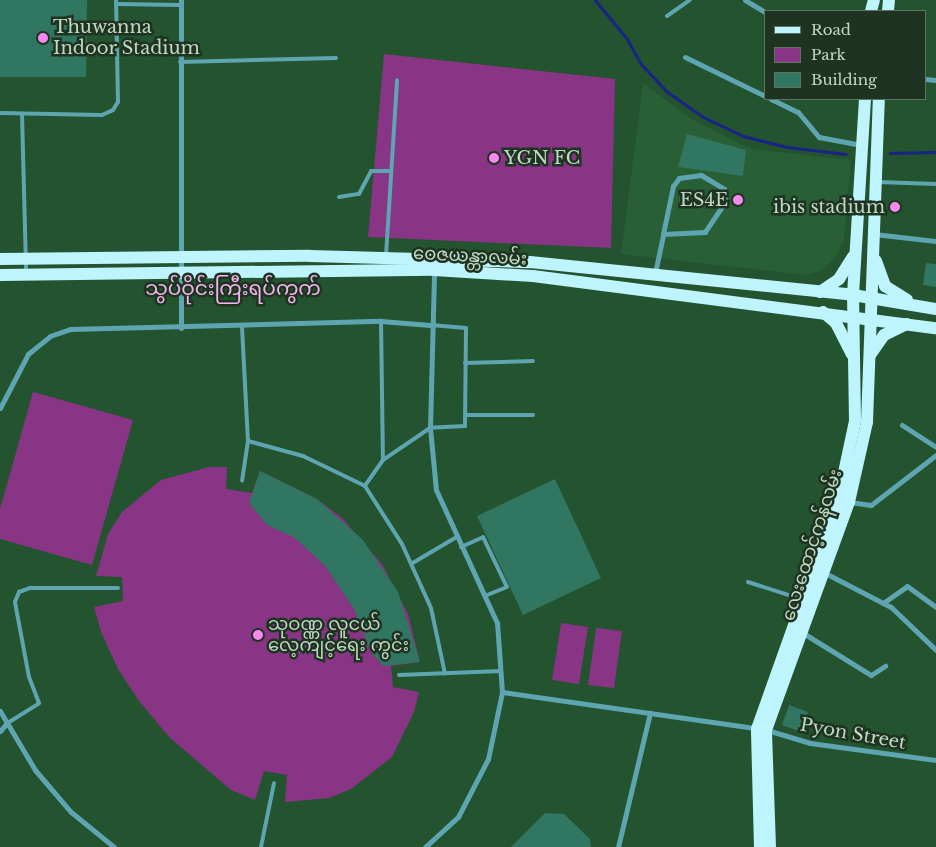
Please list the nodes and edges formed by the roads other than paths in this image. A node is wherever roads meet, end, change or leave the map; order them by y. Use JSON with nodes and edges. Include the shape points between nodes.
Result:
{"nodes":[{"id":1,"x":690,"y":0,"type":"edge"},
{"id":2,"x":745,"y":0,"type":"edge"},
{"id":3,"x":116,"y":2,"type":"edge"},
{"id":4,"x":181,"y":2,"type":"edge"},
{"id":5,"x":764,"y":11,"type":"edge"},
{"id":6,"x":667,"y":16,"type":"dead end"},
{"id":7,"x":686,"y":57,"type":"dead end"},
{"id":8,"x":336,"y":58,"type":"dead end"},
{"id":9,"x":180,"y":62,"type":"junction"},
{"id":10,"x":397,"y":80,"type":"dead end"},
{"id":11,"x":764,"y":96,"type":"edge"},
{"id":12,"x":773,"y":100,"type":"edge"},
{"id":13,"x":865,"y":100,"type":"edge"},
{"id":14,"x":879,"y":100,"type":"edge"},
{"id":15,"x":0,"y":114,"type":"edge"},
{"id":16,"x":22,"y":114,"type":"junction"},
{"id":17,"x":862,"y":146,"type":"junction"},
{"id":18,"x":391,"y":171,"type":"junction"},
{"id":19,"x":876,"y":182,"type":"junction"},
{"id":20,"x":936,"y":184,"type":"edge"},
{"id":21,"x":339,"y":197,"type":"dead end"},
{"id":22,"x":663,"y":234,"type":"junction"},
{"id":23,"x":873,"y":238,"type":"junction"},
{"id":24,"x":936,"y":241,"type":"edge"},
{"id":25,"x":857,"y":248,"type":"junction"},
{"id":26,"x":386,"y":258,"type":"junction"},
{"id":27,"x":0,"y":259,"type":"edge"},
{"id":28,"x":26,"y":259,"type":"junction"},
{"id":29,"x":178,"y":264,"type":"junction"},
{"id":30,"x":434,"y":265,"type":"junction"},
{"id":31,"x":26,"y":274,"type":"junction"},
{"id":32,"x":0,"y":275,"type":"edge"},
{"id":33,"x":654,"y":276,"type":"junction"},
{"id":34,"x":820,"y":292,"type":"junction"},
{"id":35,"x":853,"y":295,"type":"junction"},
{"id":36,"x":871,"y":297,"type":"junction"},
{"id":37,"x":916,"y":305,"type":"junction"},
{"id":38,"x":936,"y":309,"type":"edge"},
{"id":39,"x":823,"y":312,"type":"junction"},
{"id":40,"x":854,"y":316,"type":"junction"},
{"id":41,"x":870,"y":317,"type":"junction"},
{"id":42,"x":381,"y":321,"type":"junction"},
{"id":43,"x":911,"y":323,"type":"junction"},
{"id":44,"x":430,"y":325,"type":"junction"},
{"id":45,"x":242,"y":327,"type":"junction"},
{"id":46,"x":181,"y":328,"type":"junction"},
{"id":47,"x":936,"y":328,"type":"edge"},
{"id":48,"x":868,"y":357,"type":"junction"},
{"id":49,"x":854,"y":359,"type":"junction"},
{"id":50,"x":533,"y":361,"type":"dead end"},
{"id":51,"x":466,"y":363,"type":"junction"},
{"id":52,"x":0,"y":408,"type":"edge"},
{"id":53,"x":465,"y":414,"type":"junction"},
{"id":54,"x":533,"y":414,"type":"dead end"},
{"id":55,"x":902,"y":425,"type":"dead end"},
{"id":56,"x":430,"y":428,"type":"junction"},
{"id":57,"x":248,"y":441,"type":"junction"},
{"id":58,"x":936,"y":447,"type":"edge"},
{"id":59,"x":936,"y":455,"type":"edge"},
{"id":60,"x":383,"y":460,"type":"junction"},
{"id":61,"x":242,"y":481,"type":"dead end"},
{"id":62,"x":365,"y":486,"type":"junction"},
{"id":63,"x":843,"y":502,"type":"junction"},
{"id":64,"x":455,"y":538,"type":"junction"},
{"id":65,"x":461,"y":547,"type":"junction"},
{"id":66,"x":411,"y":564,"type":"junction"},
{"id":67,"x":825,"y":573,"type":"junction"},
{"id":68,"x":748,"y":582,"type":"dead end"},
{"id":69,"x":118,"y":588,"type":"dead end"},
{"id":70,"x":487,"y":596,"type":"junction"},
{"id":71,"x":807,"y":601,"type":"junction"},
{"id":72,"x":883,"y":603,"type":"junction"},
{"id":73,"x":936,"y":608,"type":"edge"},
{"id":74,"x":802,"y":632,"type":"junction"},
{"id":75,"x":936,"y":650,"type":"edge"},
{"id":76,"x":885,"y":666,"type":"dead end"},
{"id":77,"x":501,"y":670,"type":"junction"},
{"id":78,"x":445,"y":674,"type":"junction"},
{"id":79,"x":399,"y":675,"type":"dead end"},
{"id":80,"x":776,"y":689,"type":"junction"},
{"id":81,"x":502,"y":692,"type":"junction"},
{"id":82,"x":0,"y":711,"type":"edge"},
{"id":83,"x":650,"y":713,"type":"junction"},
{"id":84,"x":6,"y":724,"type":"junction"},
{"id":85,"x":762,"y":729,"type":"junction"},
{"id":86,"x":0,"y":731,"type":"edge"},
{"id":87,"x":936,"y":760,"type":"edge"},
{"id":88,"x":274,"y":783,"type":"dead end"},
{"id":89,"x":114,"y":847,"type":"edge"},
{"id":90,"x":261,"y":847,"type":"edge"},
{"id":91,"x":426,"y":847,"type":"edge"},
{"id":92,"x":618,"y":847,"type":"edge"},
{"id":93,"x":760,"y":847,"type":"edge"},
{"id":94,"x":770,"y":847,"type":"edge"}],
"edges":[{"from":1,"to":6,"type":"lane"},
{"from":2,"to":5,"type":"street"},
{"from":3,"to":4,"type":"lane"},
{"from":3,"to":16,"type":"lane","via":[[118,102],[113,110],[102,115]]},
{"from":4,"to":9,"type":"street"},
{"from":7,"to":11,"type":"street"},
{"from":8,"to":9,"type":"lane"},
{"from":9,"to":29,"type":"street"},
{"from":10,"to":18,"type":"lane"},
{"from":12,"to":17,"type":"street","via":[[798,112],[819,137]]},
{"from":13,"to":17,"type":"main road","name":"လေးထောင့်ကန်လမ်း"},
{"from":14,"to":19,"type":"main road","name":"လေးထောင့်ကန်လမ်း"},
{"from":15,"to":16,"type":"lane"},
{"from":16,"to":28,"type":"lane"},
{"from":17,"to":25,"type":"main road","name":"လေးထောင့်ကန်လမ်း"},
{"from":18,"to":21,"type":"lane","via":[[371,171],[359,194]]},
{"from":18,"to":26,"type":"lane"},
{"from":19,"to":20,"type":"lane"},
{"from":19,"to":23,"type":"main road","name":"လေးထောင့်ကန်လမ်း"},
{"from":22,"to":22,"type":"street","via":[[673,186],[681,175],[701,175],[724,189],[725,202],[705,232]]},
{"from":22,"to":33,"type":"street"},
{"from":23,"to":24,"type":"street"},
{"from":23,"to":36,"type":"main road","name":"လေးထောင့်ကန်လမ်း"},
{"from":23,"to":37,"type":"main road","via":[[879,275],[885,286]]},
{"from":25,"to":34,"type":"main road","via":[[850,267]]},
{"from":25,"to":35,"type":"main road","name":"လေးထောင့်ကန်လမ်း"},
{"from":26,"to":29,"type":"main road","name":"ဝေဇယန္တာလမ်း"},
{"from":26,"to":30,"type":"main road","name":"ဝေဇယန္တာလမ်း"},
{"from":27,"to":28,"type":"main road","name":"ဝေဇယန္တာလမ်း"},
{"from":28,"to":29,"type":"main road","name":"ဝေဇယန္တာလမ်း"},
{"from":28,"to":31,"type":"lane"},
{"from":29,"to":30,"type":"main road","name":"ဝေဇယန္တာလမ်း"},
{"from":29,"to":31,"type":"main road","name":"ဝေဇယန္တာလမ်း"},
{"from":29,"to":46,"type":"street"},
{"from":30,"to":33,"type":"main road","name":"ဝေဇယန္တာလမ်း","via":[[530,262]]},
{"from":30,"to":39,"type":"main road","name":"ဝေဇယန္တာလမ်း"},
{"from":30,"to":44,"type":"street"},
{"from":31,"to":32,"type":"main road","name":"ဝေဇယန္တာလမ်း"},
{"from":33,"to":34,"type":"main road","name":"ဝေဇယန္တာလမ်း"},
{"from":34,"to":35,"type":"main road","name":"ဝေဇယန္တာလမ်း"},
{"from":35,"to":36,"type":"main road","name":"ဝေဇယန္တာလမ်း"},
{"from":35,"to":40,"type":"main road","name":"လေးထောင့်ကန်လမ်း"},
{"from":36,"to":37,"type":"main road","name":"ဝေဇယန္တာလမ်း"},
{"from":36,"to":41,"type":"main road","name":"လေးထောင့်ကန်လမ်း"},
{"from":37,"to":38,"type":"main road","name":"ဝေဇယန္တာလမ်း"},
{"from":39,"to":40,"type":"main road","name":"ဝေဇယန္တာလမ်း"},
{"from":39,"to":49,"type":"main road","via":[[836,323]]},
{"from":40,"to":41,"type":"main road","name":"ဝေဇယန္တာလမ်း"},
{"from":40,"to":49,"type":"main road","name":"လေးထောင့်ကန်လမ်း"},
{"from":41,"to":43,"type":"main road","name":"ဝေဇယန္တာလမ်း"},
{"from":41,"to":48,"type":"main road","name":"လေးထောင့်ကန်လမ်း"},
{"from":42,"to":44,"type":"street"},
{"from":42,"to":45,"type":"street"},
{"from":42,"to":60,"type":"lane"},
{"from":43,"to":47,"type":"main road","name":"ဝေဇယန္တာလမ်း"},
{"from":43,"to":48,"type":"main road","via":[[884,335]]},
{"from":44,"to":51,"type":"lane","via":[[466,328]]},
{"from":44,"to":56,"type":"street"},
{"from":45,"to":46,"type":"street"},
{"from":45,"to":57,"type":"lane"},
{"from":46,"to":52,"type":"street","via":[[70,329],[50,336],[28,354]]},
{"from":48,"to":63,"type":"main road","name":"လေးထောင့်ကန်လမ်း","via":[[867,422]]},
{"from":49,"to":63,"type":"main road","name":"လေးထောင့်ကန်လမ်း","via":[[856,421]]},
{"from":50,"to":51,"type":"lane"},
{"from":51,"to":53,"type":"lane"},
{"from":53,"to":54,"type":"lane"},
{"from":53,"to":56,"type":"lane","via":[[465,426]]},
{"from":55,"to":58,"type":"street"},
{"from":56,"to":60,"type":"lane"},
{"from":56,"to":64,"type":"street","via":[[436,490]]},
{"from":57,"to":61,"type":"lane"},
{"from":57,"to":62,"type":"lane","via":[[303,456]]},
{"from":59,"to":63,"type":"street","via":[[871,505]]},
{"from":60,"to":62,"type":"lane"},
{"from":62,"to":66,"type":"lane"},
{"from":63,"to":67,"type":"main road","name":"လေးထောင့်ကန်လမ်း"},
{"from":63,"to":71,"type":"main road","name":"လေးထောင့်ကန်လမ်း"},
{"from":64,"to":65,"type":"street"},
{"from":64,"to":66,"type":"lane"},
{"from":65,"to":70,"type":"street"},
{"from":65,"to":70,"type":"lane","via":[[482,537],[507,587]]},
{"from":66,"to":78,"type":"lane","via":[[431,608]]},
{"from":67,"to":71,"type":"main road","name":"လေးထောင့်ကန်လမ်း"},
{"from":67,"to":72,"type":"street"},
{"from":68,"to":71,"type":"lane"},
{"from":69,"to":84,"type":"lane","via":[[30,588],[19,592],[15,602],[29,677],[39,703]]},
{"from":70,"to":77,"type":"street","via":[[499,636]]},
{"from":71,"to":74,"type":"main road","name":"လေးထောင့်ကန်လမ်း"},
{"from":71,"to":80,"type":"main road","name":"လေးထောင့်ကန်လမ်း"},
{"from":72,"to":73,"type":"street","via":[[907,586]]},
{"from":72,"to":75,"type":"street","via":[[904,618]]},
{"from":74,"to":76,"type":"street","via":[[871,676]]},
{"from":74,"to":80,"type":"main road","name":"လေးထောင့်ကန်လမ်း"},
{"from":77,"to":78,"type":"lane"},
{"from":77,"to":81,"type":"street"},
{"from":78,"to":79,"type":"lane"},
{"from":80,"to":85,"type":"main road","name":"လေးထောင့်ကန်လမ်း"},
{"from":81,"to":83,"type":"street","name":"Pyon Street"},
{"from":81,"to":91,"type":"street","via":[[488,759],[458,817]]},
{"from":82,"to":84,"type":"street"},
{"from":83,"to":85,"type":"street","name":"Pyon Street"},
{"from":83,"to":92,"type":"street"},
{"from":84,"to":86,"type":"street"},
{"from":84,"to":89,"type":"street","via":[[35,770],[71,812]]},
{"from":85,"to":87,"type":"street","name":"Pyon Street","via":[[810,743]]},
{"from":85,"to":93,"type":"main road","name":"လေးထောင့်ကန်လမ်း"},
{"from":85,"to":94,"type":"main road","name":"လေးထောင့်ကန်လမ်း"},
{"from":88,"to":90,"type":"lane"}]}
